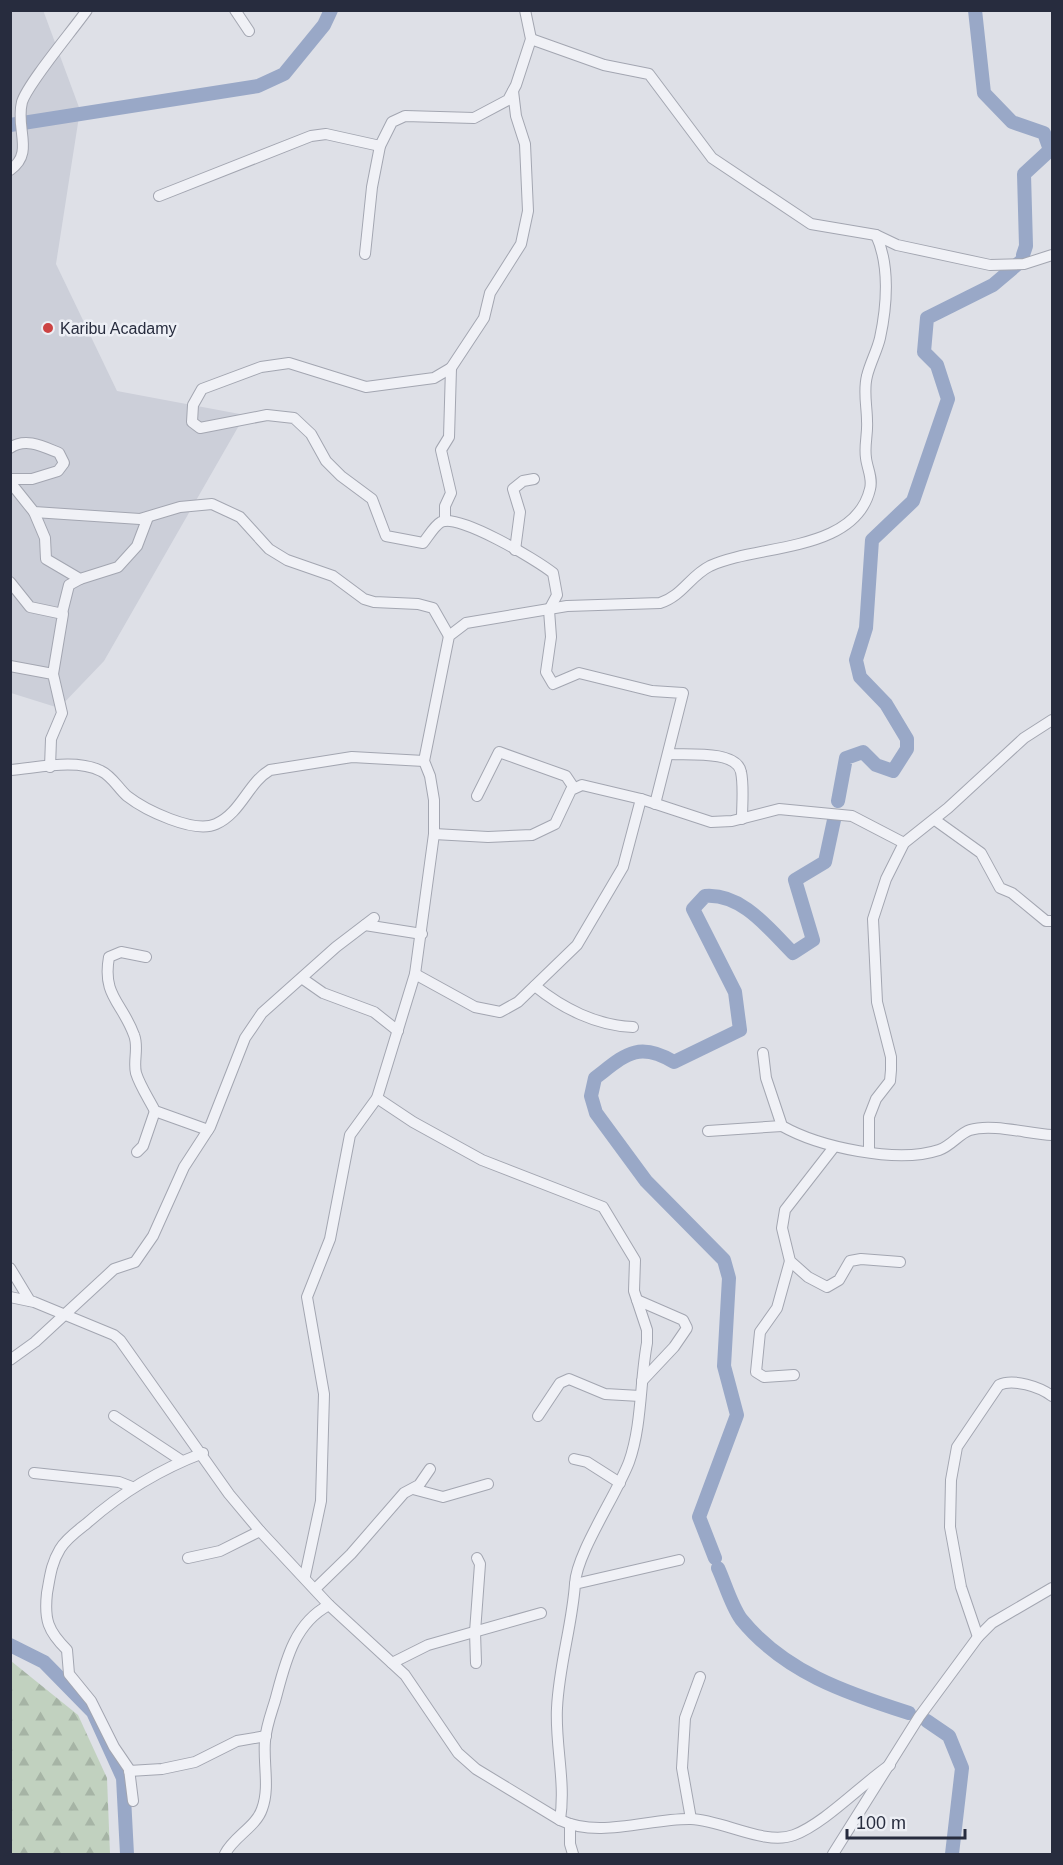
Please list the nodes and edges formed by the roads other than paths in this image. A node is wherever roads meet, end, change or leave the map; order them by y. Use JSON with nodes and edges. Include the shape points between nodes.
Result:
{"nodes":[{"id":1,"x":87,"y":10,"type":"edge"},
{"id":2,"x":235,"y":10,"type":"edge"},
{"id":3,"x":525,"y":10,"type":"edge"},
{"id":4,"x":249,"y":31,"type":"dead end"},
{"id":5,"x":531,"y":39,"type":"junction"},
{"id":6,"x":513,"y":91,"type":"junction"},
{"id":7,"x":380,"y":146,"type":"junction"},
{"id":8,"x":10,"y":170,"type":"edge"},
{"id":9,"x":159,"y":196,"type":"dead end"},
{"id":10,"x":876,"y":235,"type":"junction"},
{"id":11,"x":365,"y":254,"type":"dead end"},
{"id":12,"x":1053,"y":255,"type":"edge"},
{"id":13,"x":451,"y":368,"type":"junction"},
{"id":14,"x":10,"y":448,"type":"edge"},
{"id":15,"x":534,"y":479,"type":"dead end"},
{"id":16,"x":10,"y":480,"type":"edge"},
{"id":17,"x":34,"y":513,"type":"junction"},
{"id":18,"x":148,"y":517,"type":"junction"},
{"id":19,"x":445,"y":521,"type":"junction"},
{"id":20,"x":515,"y":550,"type":"junction"},
{"id":21,"x":80,"y":579,"type":"junction"},
{"id":22,"x":10,"y":582,"type":"edge"},
{"id":23,"x":549,"y":610,"type":"junction"},
{"id":24,"x":62,"y":613,"type":"junction"},
{"id":25,"x":449,"y":636,"type":"junction"},
{"id":26,"x":10,"y":666,"type":"edge"},
{"id":27,"x":53,"y":674,"type":"junction"},
{"id":28,"x":1053,"y":720,"type":"edge"},
{"id":29,"x":669,"y":754,"type":"junction"},
{"id":30,"x":424,"y":761,"type":"junction"},
{"id":31,"x":50,"y":767,"type":"junction"},
{"id":32,"x":10,"y":770,"type":"edge"},
{"id":33,"x":574,"y":788,"type":"junction"},
{"id":34,"x":477,"y":795,"type":"dead end"},
{"id":35,"x":641,"y":799,"type":"junction"},
{"id":36,"x":655,"y":804,"type":"junction"},
{"id":37,"x":742,"y":819,"type":"junction"},
{"id":38,"x":935,"y":820,"type":"junction"},
{"id":39,"x":434,"y":834,"type":"junction"},
{"id":40,"x":904,"y":843,"type":"junction"},
{"id":41,"x":1053,"y":921,"type":"edge"},
{"id":42,"x":422,"y":934,"type":"junction"},
{"id":43,"x":146,"y":957,"type":"dead end"},
{"id":44,"x":415,"y":974,"type":"junction"},
{"id":45,"x":303,"y":979,"type":"junction"},
{"id":46,"x":535,"y":986,"type":"junction"},
{"id":47,"x":633,"y":1027,"type":"dead end"},
{"id":48,"x":398,"y":1031,"type":"junction"},
{"id":49,"x":763,"y":1053,"type":"dead end"},
{"id":50,"x":377,"y":1098,"type":"junction"},
{"id":51,"x":155,"y":1111,"type":"junction"},
{"id":52,"x":782,"y":1126,"type":"junction"},
{"id":53,"x":208,"y":1130,"type":"junction"},
{"id":54,"x":708,"y":1131,"type":"dead end"},
{"id":55,"x":1053,"y":1135,"type":"edge"},
{"id":56,"x":834,"y":1147,"type":"junction"},
{"id":57,"x":137,"y":1152,"type":"dead end"},
{"id":58,"x":869,"y":1152,"type":"junction"},
{"id":59,"x":790,"y":1262,"type":"junction"},
{"id":60,"x":900,"y":1262,"type":"dead end"},
{"id":61,"x":10,"y":1268,"type":"edge"},
{"id":62,"x":10,"y":1297,"type":"edge"},
{"id":63,"x":637,"y":1300,"type":"junction"},
{"id":64,"x":30,"y":1301,"type":"junction"},
{"id":65,"x":67,"y":1314,"type":"junction"},
{"id":66,"x":10,"y":1360,"type":"edge"},
{"id":67,"x":794,"y":1375,"type":"dead end"},
{"id":68,"x":642,"y":1381,"type":"junction"},
{"id":69,"x":640,"y":1396,"type":"junction"},
{"id":70,"x":1053,"y":1396,"type":"edge"},
{"id":71,"x":114,"y":1416,"type":"dead end"},
{"id":72,"x":538,"y":1416,"type":"dead end"},
{"id":73,"x":203,"y":1453,"type":"junction"},
{"id":74,"x":574,"y":1459,"type":"dead end"},
{"id":75,"x":182,"y":1461,"type":"junction"},
{"id":76,"x":430,"y":1468,"type":"dead end"},
{"id":77,"x":34,"y":1473,"type":"dead end"},
{"id":78,"x":620,"y":1483,"type":"junction"},
{"id":79,"x":488,"y":1484,"type":"dead end"},
{"id":80,"x":132,"y":1487,"type":"junction"},
{"id":81,"x":413,"y":1489,"type":"junction"},
{"id":82,"x":260,"y":1531,"type":"junction"},
{"id":83,"x":188,"y":1558,"type":"dead end"},
{"id":84,"x":477,"y":1558,"type":"dead end"},
{"id":85,"x":679,"y":1560,"type":"dead end"},
{"id":86,"x":304,"y":1576,"type":"junction"},
{"id":87,"x":575,"y":1584,"type":"junction"},
{"id":88,"x":1053,"y":1588,"type":"edge"},
{"id":89,"x":315,"y":1589,"type":"junction"},
{"id":90,"x":329,"y":1605,"type":"junction"},
{"id":91,"x":541,"y":1613,"type":"dead end"},
{"id":92,"x":475,"y":1632,"type":"junction"},
{"id":93,"x":978,"y":1637,"type":"junction"},
{"id":94,"x":392,"y":1663,"type":"junction"},
{"id":95,"x":476,"y":1663,"type":"dead end"},
{"id":96,"x":700,"y":1677,"type":"dead end"},
{"id":97,"x":266,"y":1736,"type":"junction"},
{"id":98,"x":890,"y":1765,"type":"junction"},
{"id":99,"x":129,"y":1771,"type":"junction"},
{"id":100,"x":133,"y":1801,"type":"dead end"},
{"id":101,"x":691,"y":1819,"type":"junction"},
{"id":102,"x":565,"y":1822,"type":"junction"},
{"id":103,"x":225,"y":1854,"type":"edge"},
{"id":104,"x":573,"y":1854,"type":"edge"},
{"id":105,"x":833,"y":1854,"type":"edge"}],
"edges":[{"from":1,"to":8,"type":"street","via":[[25,96],[19,125],[25,153]]},
{"from":2,"to":4,"type":"street"},
{"from":3,"to":5,"type":"street"},
{"from":5,"to":6,"type":"street"},
{"from":5,"to":10,"type":"street","via":[[604,65],[650,74],[712,158],[812,224]]},
{"from":6,"to":7,"type":"street","via":[[508,100],[474,118],[398,118]]},
{"from":6,"to":13,"type":"street","via":[[525,144],[528,211],[521,244],[490,293],[484,318]]},
{"from":7,"to":9,"type":"street","via":[[326,134],[311,136]]},
{"from":7,"to":11,"type":"street"},
{"from":10,"to":12,"type":"street","via":[[897,245],[1007,267]]},
{"from":10,"to":23,"type":"street","via":[[883,250],[886,285],[880,336],[865,387],[865,449],[871,485],[857,512],[844,525],[822,537],[710,567],[672,599],[660,603]]},
{"from":13,"to":19,"type":"street","via":[[449,437],[441,450],[451,493],[445,506]]},
{"from":13,"to":19,"type":"street","via":[[434,378],[366,387],[289,363],[261,366],[202,389],[193,405],[192,422],[200,428],[267,415],[294,418],[311,434],[326,461],[372,499],[386,536],[423,543]]},
{"from":14,"to":16,"type":"street","via":[[31,443],[59,453],[64,463],[58,471]]},
{"from":15,"to":20,"type":"street","via":[[513,489],[520,512]]},
{"from":16,"to":17,"type":"street"},
{"from":17,"to":18,"type":"street"},
{"from":17,"to":21,"type":"street","via":[[45,538],[46,558]]},
{"from":18,"to":21,"type":"street","via":[[137,546],[118,567]]},
{"from":18,"to":25,"type":"street","via":[[180,507],[212,504],[240,518],[269,549],[287,560],[333,576],[364,599],[418,603],[433,608]]},
{"from":19,"to":20,"type":"street","via":[[466,524]]},
{"from":20,"to":23,"type":"street","via":[[553,573],[557,595]]},
{"from":21,"to":24,"type":"street","via":[[69,585]]},
{"from":22,"to":24,"type":"street","via":[[30,607]]},
{"from":23,"to":25,"type":"street","via":[[466,623]]},
{"from":23,"to":29,"type":"street","via":[[551,637],[546,672],[553,684],[579,673],[652,691],[683,693]]},
{"from":24,"to":27,"type":"street"},
{"from":25,"to":30,"type":"street"},
{"from":26,"to":27,"type":"street"},
{"from":27,"to":31,"type":"street","via":[[62,713],[51,739]]},
{"from":28,"to":38,"type":"street","via":[[1024,738]]},
{"from":29,"to":36,"type":"street"},
{"from":29,"to":37,"type":"street","via":[[726,757],[737,762],[741,772]]},
{"from":30,"to":31,"type":"street","via":[[352,757],[270,770],[261,775],[231,813],[210,826],[197,827],[185,825],[128,796],[101,770],[72,765]]},
{"from":30,"to":39,"type":"street","via":[[434,800]]},
{"from":31,"to":32,"type":"street"},
{"from":33,"to":34,"type":"street","via":[[567,776],[499,752]]},
{"from":33,"to":35,"type":"street","via":[[582,785]]},
{"from":33,"to":39,"type":"street","via":[[555,824],[532,835]]},
{"from":35,"to":36,"type":"street"},
{"from":35,"to":46,"type":"street","via":[[623,867],[609,892],[577,945]]},
{"from":36,"to":37,"type":"street","via":[[711,822]]},
{"from":37,"to":40,"type":"street","via":[[779,809],[852,816]]},
{"from":38,"to":40,"type":"street"},
{"from":38,"to":41,"type":"street","via":[[981,853],[1000,888],[1046,921]]},
{"from":39,"to":42,"type":"street"},
{"from":40,"to":58,"type":"street","via":[[886,879],[873,919],[877,1002],[891,1070],[890,1081],[876,1099],[869,1117]]},
{"from":42,"to":44,"type":"street"},
{"from":42,"to":45,"type":"street","via":[[369,922]]},
{"from":43,"to":51,"type":"street","via":[[121,952],[109,957],[106,976],[135,1038],[136,1072]]},
{"from":44,"to":46,"type":"street","via":[[475,1006],[500,1012]]},
{"from":44,"to":48,"type":"street"},
{"from":45,"to":48,"type":"street","via":[[323,993],[374,1012]]},
{"from":45,"to":53,"type":"street","via":[[262,1014],[245,1038]]},
{"from":46,"to":47,"type":"street","via":[[559,1006],[617,1027]]},
{"from":48,"to":50,"type":"street"},
{"from":49,"to":52,"type":"street","via":[[766,1078]]},
{"from":50,"to":63,"type":"street","via":[[482,1160],[603,1207],[635,1260]]},
{"from":50,"to":86,"type":"street","via":[[350,1135],[330,1239],[307,1301],[324,1394],[321,1501]]},
{"from":51,"to":53,"type":"street"},
{"from":51,"to":57,"type":"street","via":[[143,1146]]},
{"from":52,"to":54,"type":"street"},
{"from":52,"to":56,"type":"street","via":[[800,1137]]},
{"from":53,"to":65,"type":"street","via":[[184,1167],[153,1236],[135,1262],[114,1269]]},
{"from":55,"to":58,"type":"street","via":[[969,1130],[955,1143],[937,1151]]},
{"from":56,"to":58,"type":"street"},
{"from":56,"to":59,"type":"street","via":[[785,1210],[782,1228]]},
{"from":59,"to":60,"type":"street","via":[[826,1287],[839,1280],[850,1262]]},
{"from":59,"to":67,"type":"street","via":[[777,1308],[760,1332],[756,1372],[764,1377]]},
{"from":61,"to":64,"type":"street"},
{"from":62,"to":64,"type":"street"},
{"from":63,"to":68,"type":"street","via":[[647,1330]]},
{"from":63,"to":68,"type":"street","via":[[683,1320],[687,1328]]},
{"from":64,"to":65,"type":"street"},
{"from":65,"to":66,"type":"street"},
{"from":65,"to":73,"type":"street","via":[[120,1340]]},
{"from":68,"to":69,"type":"street"},
{"from":69,"to":72,"type":"street","via":[[605,1394],[569,1379],[560,1383]]},
{"from":69,"to":78,"type":"street","via":[[630,1459]]},
{"from":70,"to":93,"type":"street","via":[[1011,1382],[999,1385],[953,1458],[950,1527],[961,1587]]},
{"from":71,"to":75,"type":"street"},
{"from":73,"to":75,"type":"street"},
{"from":73,"to":82,"type":"street","via":[[229,1494]]},
{"from":74,"to":78,"type":"street","via":[[587,1462]]},
{"from":75,"to":80,"type":"street"},
{"from":76,"to":81,"type":"street"},
{"from":77,"to":80,"type":"street"},
{"from":78,"to":87,"type":"street","via":[[581,1561]]},
{"from":79,"to":81,"type":"street","via":[[443,1497]]},
{"from":80,"to":99,"type":"street","via":[[61,1547],[52,1565],[45,1610],[52,1635],[67,1650],[69,1674],[91,1701]]},
{"from":81,"to":89,"type":"street","via":[[404,1493]]},
{"from":82,"to":83,"type":"street","via":[[220,1551]]},
{"from":82,"to":86,"type":"street"},
{"from":84,"to":92,"type":"street","via":[[480,1563]]},
{"from":85,"to":87,"type":"street"},
{"from":86,"to":89,"type":"street"},
{"from":87,"to":102,"type":"street","via":[[572,1618],[562,1651],[556,1712]]},
{"from":88,"to":93,"type":"street","via":[[992,1623]]},
{"from":89,"to":90,"type":"street"},
{"from":90,"to":94,"type":"street"},
{"from":90,"to":97,"type":"street","via":[[308,1620],[294,1640]]},
{"from":91,"to":92,"type":"street"},
{"from":92,"to":94,"type":"street","via":[[428,1646]]},
{"from":92,"to":95,"type":"street"},
{"from":93,"to":98,"type":"street","via":[[918,1717]]},
{"from":94,"to":102,"type":"street","via":[[405,1675],[458,1753],[476,1769]]},
{"from":96,"to":101,"type":"street","via":[[684,1718],[682,1768]]},
{"from":97,"to":99,"type":"street","via":[[237,1741],[195,1762]]},
{"from":97,"to":103,"type":"street","via":[[265,1797],[261,1812]]},
{"from":98,"to":101,"type":"street","via":[[810,1826],[781,1839]]},
{"from":98,"to":105,"type":"street"},
{"from":99,"to":100,"type":"street"},
{"from":101,"to":102,"type":"street","via":[[597,1828]]},
{"from":102,"to":104,"type":"street"}]}
